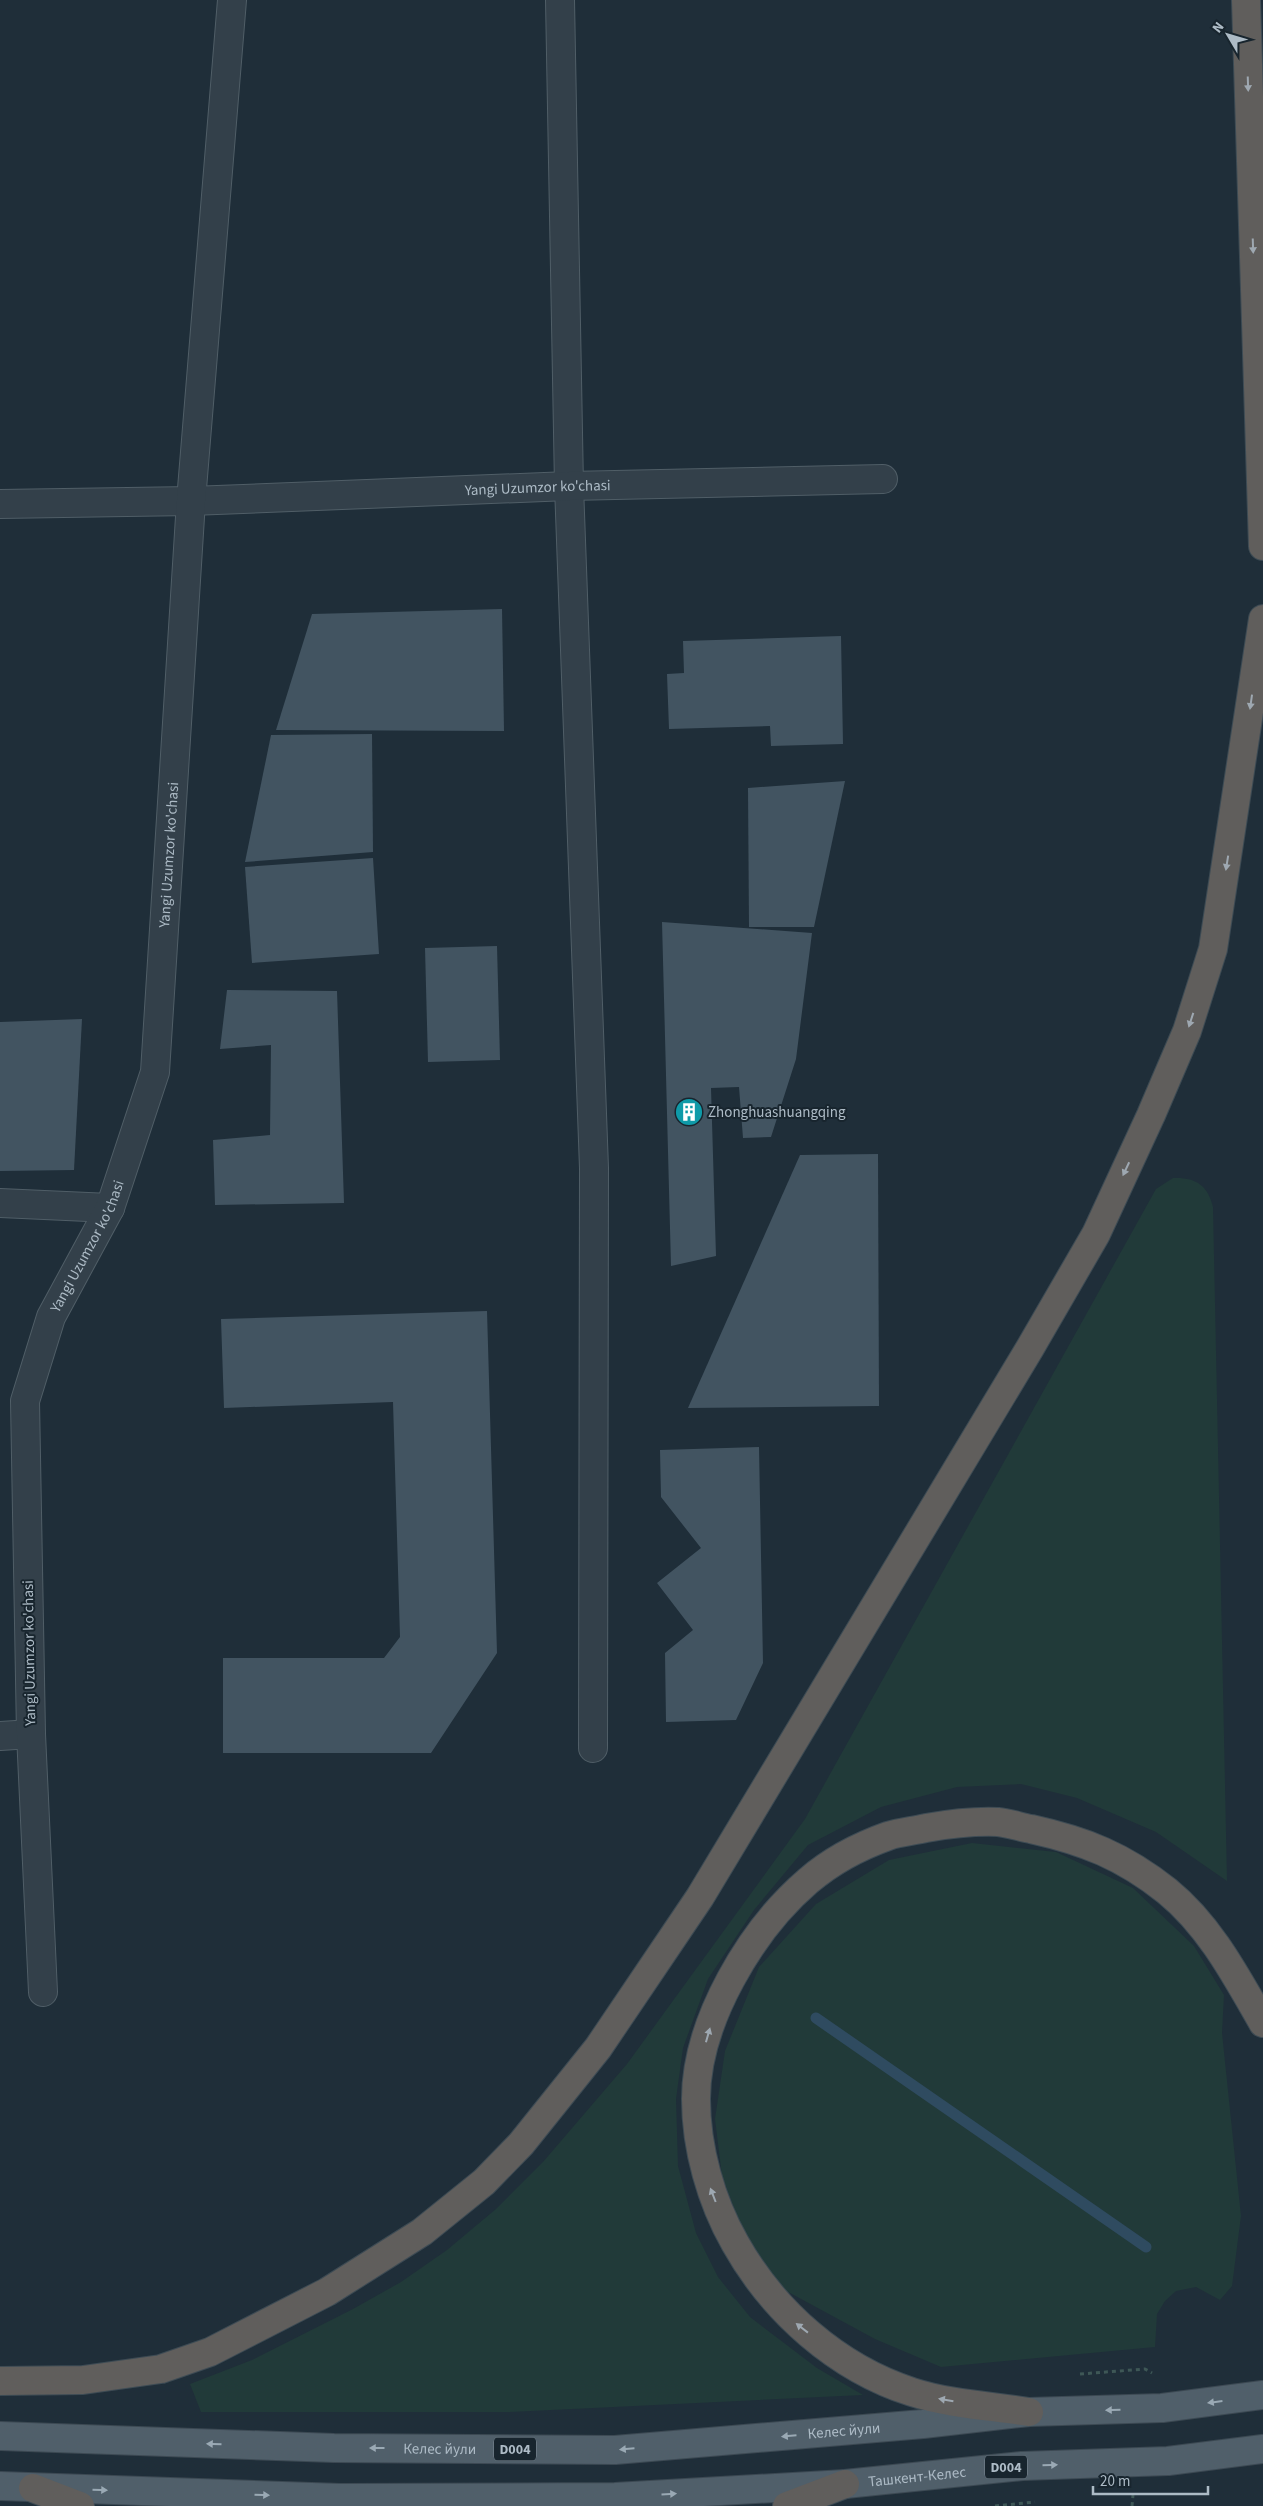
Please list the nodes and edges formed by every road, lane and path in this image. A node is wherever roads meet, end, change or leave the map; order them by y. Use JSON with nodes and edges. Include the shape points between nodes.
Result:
{"nodes":[{"id":1,"x":232,"y":0,"type":"edge"},
{"id":2,"x":560,"y":0,"type":"edge"},
{"id":3,"x":1246,"y":0,"type":"edge"},
{"id":4,"x":883,"y":479,"type":"dead end"},
{"id":5,"x":569,"y":486,"type":"junction"},
{"id":6,"x":191,"y":501,"type":"junction"},
{"id":7,"x":0,"y":504,"type":"edge"},
{"id":8,"x":1263,"y":546,"type":"edge"},
{"id":9,"x":1263,"y":619,"type":"edge"},
{"id":10,"x":0,"y":1203,"type":"edge"},
{"id":11,"x":110,"y":1208,"type":"junction"},
{"id":12,"x":31,"y":1734,"type":"junction"},
{"id":13,"x":0,"y":1736,"type":"edge"},
{"id":14,"x":593,"y":1748,"type":"dead end"},
{"id":15,"x":43,"y":1992,"type":"dead end"},
{"id":16,"x":1263,"y":2023,"type":"edge"},
{"id":17,"x":0,"y":2381,"type":"edge"},
{"id":18,"x":1263,"y":2395,"type":"edge"},
{"id":19,"x":1029,"y":2412,"type":"junction"},
{"id":20,"x":0,"y":2436,"type":"edge"},
{"id":21,"x":1263,"y":2449,"type":"edge"},
{"id":22,"x":845,"y":2484,"type":"junction"},
{"id":23,"x":1,"y":2486,"type":"edge"},
{"id":24,"x":33,"y":2488,"type":"junction"},
{"id":25,"x":1133,"y":2492,"type":"dead end"},
{"id":26,"x":80,"y":2506,"type":"edge"},
{"id":27,"x":787,"y":2506,"type":"edge"},
{"id":28,"x":1132,"y":2506,"type":"edge"}],
"edges":[{"from":1,"to":6,"type":"street"},
{"from":2,"to":5,"type":"street"},
{"from":3,"to":8,"type":"highway","one_way":true},
{"from":4,"to":5,"type":"street","name":"Yangi Uzumzor ko'chasi"},
{"from":5,"to":6,"type":"street","name":"Yangi Uzumzor ko'chasi"},
{"from":5,"to":14,"type":"street","via":[[594,1168]]},
{"from":6,"to":7,"type":"street","name":"Yangi Uzumzor ko'chasi"},
{"from":6,"to":11,"type":"street","name":"Yangi Uzumzor ko'chasi","via":[[155,1072]]},
{"from":9,"to":17,"type":"highway","one_way":true,"via":[[1213,949],[1187,1031],[1096,1234],[700,1897],[598,2048],[521,2144],[484,2182],[422,2232],[327,2292],[210,2352],[161,2369],[83,2380]]},
{"from":10,"to":11,"type":"street"},
{"from":11,"to":12,"type":"street","name":"Yangi Uzumzor ko'chasi","via":[[51,1317],[25,1401]]},
{"from":12,"to":13,"type":"street"},
{"from":12,"to":15,"type":"street","name":"Yangi Uzumzor ko'chasi"},
{"from":19,"to":16,"type":"highway","one_way":true,"via":[[911,2392],[859,2368],[798,2326],[748,2267],[726,2228],[710,2185],[700,2141],[696,2097],[702,2057],[713,2020],[748,1951],[808,1881],[844,1857],[890,1835],[945,1825],[999,1822],[1098,1847],[1168,1892],[1221,1950]]},
{"from":18,"to":19,"type":"main road","number":"D004","one_way":true,"via":[[1162,2408]]},
{"from":19,"to":20,"type":"main road","name":"Келес йули","number":"D004","one_way":true,"via":[[615,2450],[334,2448]]},
{"from":22,"to":21,"type":"main road","name":"Ташкент-Келес","number":"D004","one_way":true,"via":[[1022,2466],[1168,2461]]},
{"from":24,"to":22,"type":"main road","number":"D004","one_way":true,"via":[[340,2498],[616,2497]]},
{"from":22,"to":27,"type":"highway"},
{"from":23,"to":24,"type":"main road"},
{"from":24,"to":26,"type":"highway"},
{"from":25,"to":28,"type":"path"}]}
